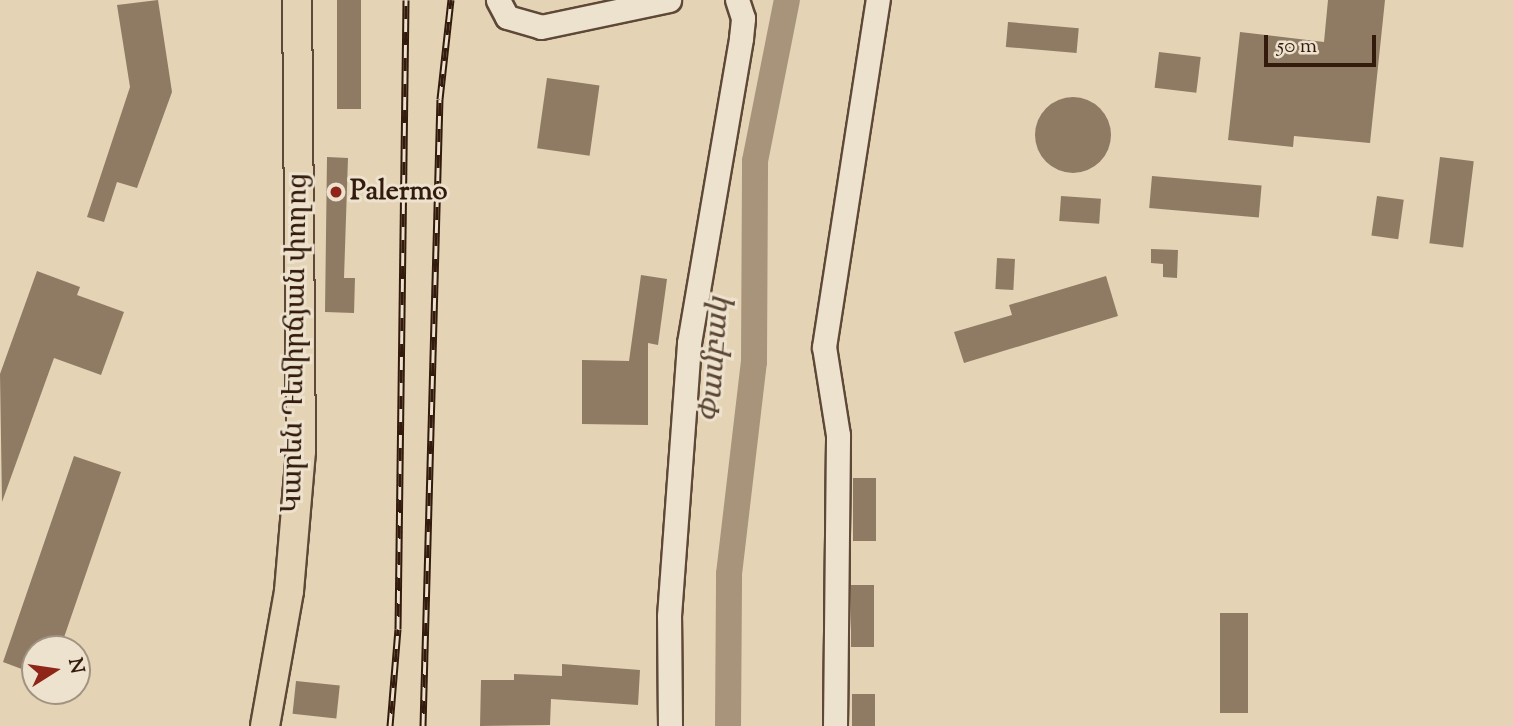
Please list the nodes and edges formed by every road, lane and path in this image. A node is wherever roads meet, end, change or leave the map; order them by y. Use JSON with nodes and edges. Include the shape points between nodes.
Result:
{"nodes":[{"id":1,"x":297,"y":0,"type":"edge"},
{"id":2,"x":498,"y":0,"type":"edge"},
{"id":3,"x":669,"y":0,"type":"edge"},
{"id":4,"x":878,"y":0,"type":"edge"},
{"id":5,"x":740,"y":2,"type":"edge"},
{"id":6,"x":265,"y":726,"type":"edge"},
{"id":7,"x":670,"y":726,"type":"edge"},
{"id":8,"x":835,"y":726,"type":"edge"}],
"edges":[{"from":1,"to":6,"type":"main road","name":"Կարեն Դեմիրճյան փողոց","via":[[301,450],[289,591]]},
{"from":2,"to":3,"type":"street","via":[[507,16],[541,27]]},
{"from":4,"to":8,"type":"street","via":[[824,347],[838,435]]},
{"from":5,"to":7,"type":"street","via":[[741,38],[689,343],[669,616]]}]}
